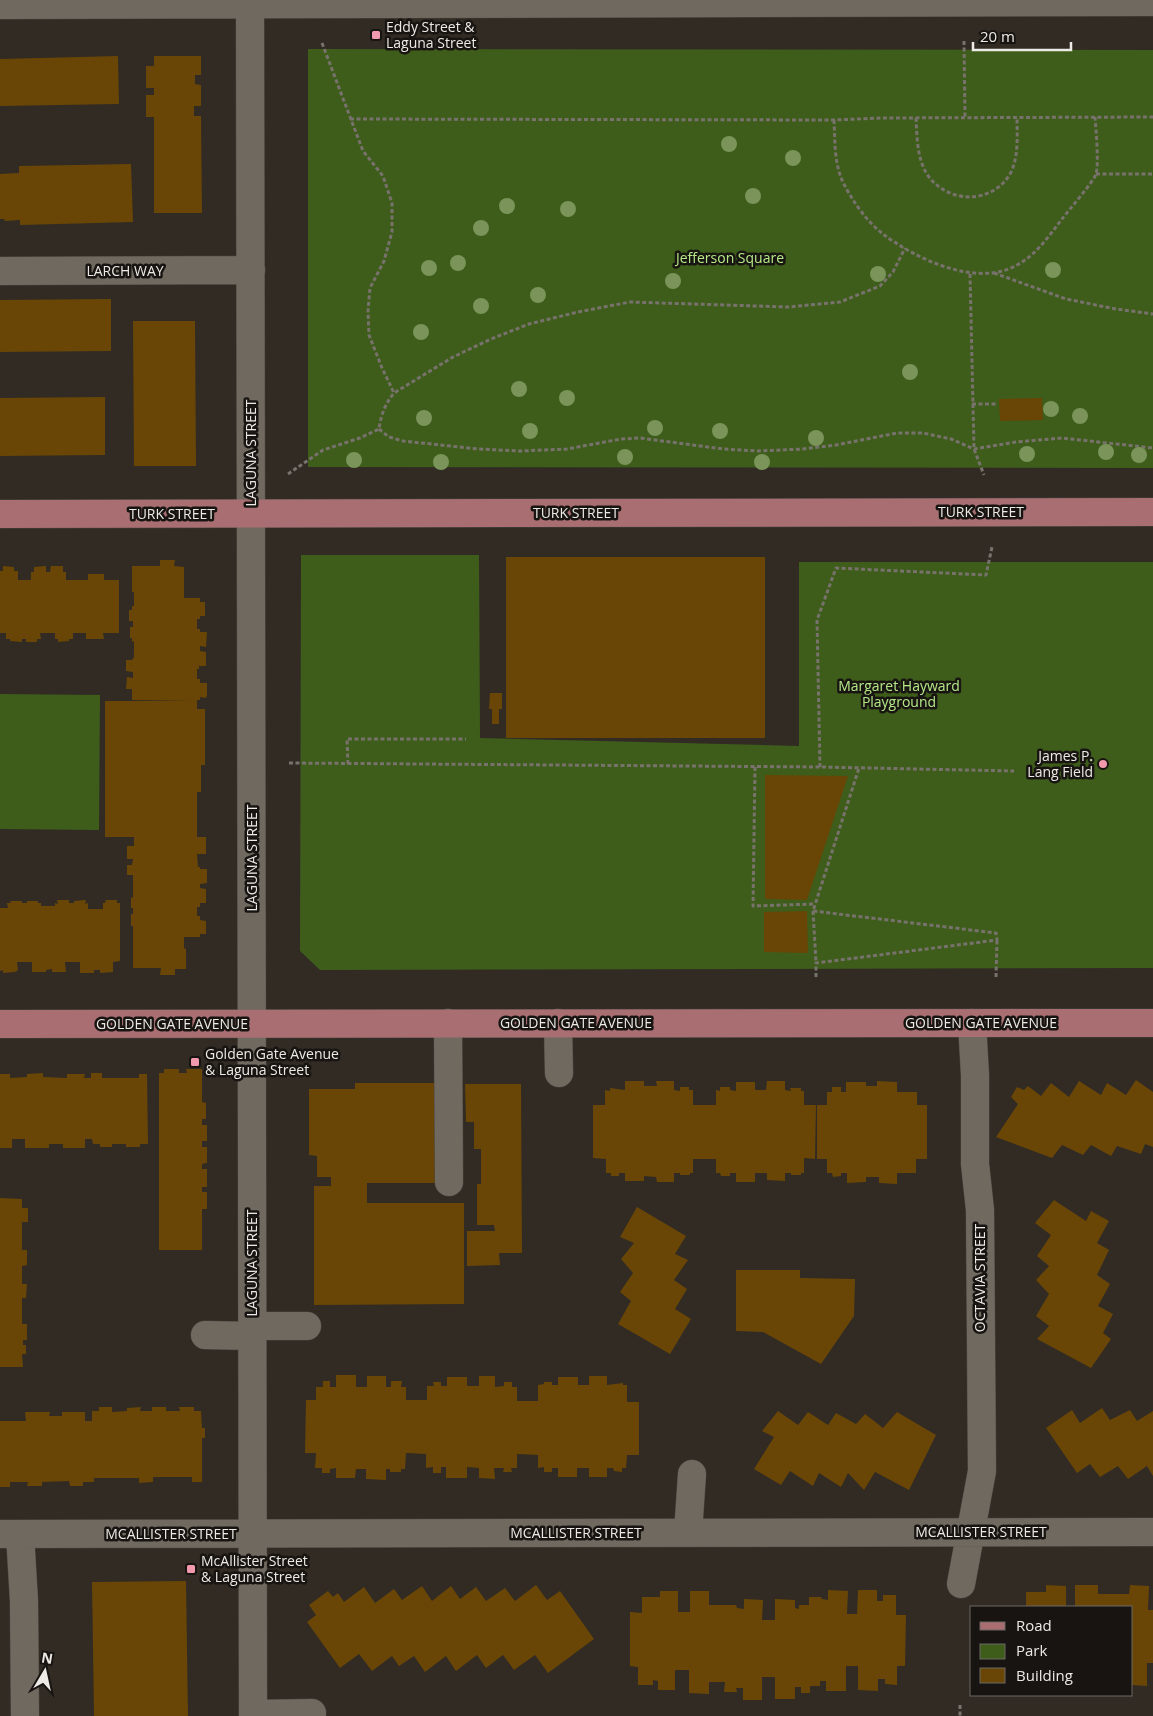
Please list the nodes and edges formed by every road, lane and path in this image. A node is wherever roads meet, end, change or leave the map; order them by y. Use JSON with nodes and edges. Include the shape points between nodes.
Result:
{"nodes":[{"id":1,"x":1008,"y":1,"type":"edge"},
{"id":2,"x":250,"y":2,"type":"edge"},
{"id":3,"x":897,"y":2,"type":"edge"},
{"id":4,"x":1153,"y":2,"type":"edge"},
{"id":5,"x":0,"y":5,"type":"edge"},
{"id":6,"x":964,"y":41,"type":"dead end"},
{"id":7,"x":322,"y":43,"type":"dead end"},
{"id":8,"x":1017,"y":117,"type":"junction"},
{"id":9,"x":1095,"y":117,"type":"junction"},
{"id":10,"x":1153,"y":117,"type":"edge"},
{"id":11,"x":916,"y":118,"type":"junction"},
{"id":12,"x":965,"y":118,"type":"junction"},
{"id":13,"x":350,"y":119,"type":"junction"},
{"id":14,"x":834,"y":120,"type":"junction"},
{"id":15,"x":1096,"y":174,"type":"junction"},
{"id":16,"x":1153,"y":174,"type":"edge"},
{"id":17,"x":905,"y":248,"type":"junction"},
{"id":18,"x":250,"y":270,"type":"junction"},
{"id":19,"x":0,"y":271,"type":"edge"},
{"id":20,"x":993,"y":272,"type":"junction"},
{"id":21,"x":970,"y":274,"type":"junction"},
{"id":22,"x":1153,"y":314,"type":"edge"},
{"id":23,"x":394,"y":393,"type":"junction"},
{"id":24,"x":972,"y":404,"type":"junction"},
{"id":25,"x":998,"y":404,"type":"dead end"},
{"id":26,"x":379,"y":429,"type":"junction"},
{"id":27,"x":1153,"y":448,"type":"edge"},
{"id":28,"x":974,"y":449,"type":"junction"},
{"id":29,"x":288,"y":474,"type":"dead end"},
{"id":30,"x":984,"y":475,"type":"dead end"},
{"id":31,"x":1153,"y":512,"type":"edge"},
{"id":32,"x":251,"y":513,"type":"junction"},
{"id":33,"x":0,"y":514,"type":"edge"},
{"id":34,"x":992,"y":547,"type":"dead end"},
{"id":35,"x":466,"y":739,"type":"dead end"},
{"id":36,"x":289,"y":763,"type":"dead end"},
{"id":37,"x":348,"y":764,"type":"junction"},
{"id":38,"x":755,"y":767,"type":"junction"},
{"id":39,"x":820,"y":768,"type":"junction"},
{"id":40,"x":859,"y":768,"type":"junction"},
{"id":41,"x":1014,"y":771,"type":"dead end"},
{"id":42,"x":816,"y":904,"type":"junction"},
{"id":43,"x":813,"y":911,"type":"junction"},
{"id":44,"x":997,"y":940,"type":"junction"},
{"id":45,"x":816,"y":962,"type":"junction"},
{"id":46,"x":816,"y":977,"type":"dead end"},
{"id":47,"x":996,"y":977,"type":"dead end"},
{"id":48,"x":1153,"y":1022,"type":"edge"},
{"id":49,"x":448,"y":1023,"type":"junction"},
{"id":50,"x":558,"y":1023,"type":"junction"},
{"id":51,"x":972,"y":1023,"type":"junction"},
{"id":52,"x":0,"y":1024,"type":"edge"},
{"id":53,"x":252,"y":1024,"type":"junction"},
{"id":54,"x":559,"y":1073,"type":"dead end"},
{"id":55,"x":449,"y":1182,"type":"dead end"},
{"id":56,"x":307,"y":1326,"type":"dead end"},
{"id":57,"x":252,"y":1331,"type":"junction"},
{"id":58,"x":205,"y":1335,"type":"dead end"},
{"id":59,"x":692,"y":1474,"type":"dead end"},
{"id":60,"x":970,"y":1532,"type":"junction"},
{"id":61,"x":1153,"y":1532,"type":"edge"},
{"id":62,"x":688,"y":1533,"type":"junction"},
{"id":63,"x":10,"y":1534,"type":"edge"},
{"id":64,"x":253,"y":1534,"type":"junction"},
{"id":65,"x":960,"y":1584,"type":"dead end"},
{"id":66,"x":960,"y":1705,"type":"dead end"},
{"id":67,"x":312,"y":1713,"type":"dead end"},
{"id":68,"x":253,"y":1715,"type":"edge"},
{"id":69,"x":25,"y":1716,"type":"edge"},
{"id":70,"x":960,"y":1716,"type":"edge"}],
"edges":[{"from":1,"to":3,"type":"street"},
{"from":1,"to":4,"type":"street"},
{"from":2,"to":3,"type":"street"},
{"from":2,"to":5,"type":"street"},
{"from":2,"to":18,"type":"street","name":"LAGUNA STREET"},
{"from":6,"to":12,"type":"path"},
{"from":7,"to":13,"type":"path"},
{"from":8,"to":9,"type":"path"},
{"from":8,"to":11,"type":"path","via":[[1015,160],[1011,173],[990,193],[972,198],[954,196],[929,177],[918,147]]},
{"from":8,"to":12,"type":"path"},
{"from":9,"to":10,"type":"path"},
{"from":9,"to":15,"type":"path"},
{"from":11,"to":12,"type":"path"},
{"from":11,"to":14,"type":"path"},
{"from":13,"to":14,"type":"path"},
{"from":13,"to":23,"type":"path","via":[[363,151],[383,176],[392,203],[392,232],[384,261],[370,288],[368,311],[369,335]]},
{"from":14,"to":17,"type":"path","via":[[836,161],[842,180],[866,217],[882,233]]},
{"from":15,"to":16,"type":"path"},
{"from":15,"to":20,"type":"path","via":[[1035,251],[1015,266]]},
{"from":17,"to":21,"type":"path"},
{"from":17,"to":23,"type":"path","via":[[893,272],[880,286],[840,302],[788,307],[630,302],[578,312],[529,324],[491,339],[453,357]]},
{"from":18,"to":19,"type":"street","name":"LARCH WAY"},
{"from":18,"to":32,"type":"street","name":"LAGUNA STREET"},
{"from":20,"to":21,"type":"path"},
{"from":20,"to":22,"type":"path","via":[[1066,299]]},
{"from":21,"to":24,"type":"path"},
{"from":23,"to":26,"type":"path","via":[[380,416]]},
{"from":24,"to":25,"type":"path"},
{"from":24,"to":28,"type":"path"},
{"from":26,"to":28,"type":"path","via":[[389,437],[403,441],[506,451],[567,449],[640,438],[723,449],[803,450],[896,433],[922,433],[951,439]]},
{"from":26,"to":29,"type":"path","via":[[322,450]]},
{"from":27,"to":28,"type":"path","via":[[1062,438],[1033,439]]},
{"from":28,"to":30,"type":"path"},
{"from":31,"to":32,"type":"main road","name":"TURK STREET"},
{"from":32,"to":33,"type":"main road","name":"TURK STREET"},
{"from":32,"to":53,"type":"street","name":"LAGUNA STREET"},
{"from":34,"to":39,"type":"path","via":[[986,575],[836,568],[817,620]]},
{"from":35,"to":37,"type":"path","via":[[347,739]]},
{"from":36,"to":37,"type":"path"},
{"from":37,"to":38,"type":"path"},
{"from":38,"to":39,"type":"path"},
{"from":38,"to":42,"type":"path","via":[[753,906]]},
{"from":39,"to":40,"type":"path"},
{"from":40,"to":41,"type":"path"},
{"from":40,"to":42,"type":"path"},
{"from":42,"to":43,"type":"path"},
{"from":43,"to":44,"type":"path","via":[[996,932]]},
{"from":43,"to":45,"type":"path"},
{"from":44,"to":45,"type":"path"},
{"from":44,"to":47,"type":"path"},
{"from":45,"to":46,"type":"path"},
{"from":48,"to":51,"type":"main road","name":"GOLDEN GATE AVENUE"},
{"from":49,"to":50,"type":"main road","name":"GOLDEN GATE AVENUE"},
{"from":49,"to":53,"type":"main road","name":"GOLDEN GATE AVENUE"},
{"from":49,"to":55,"type":"street"},
{"from":50,"to":51,"type":"main road","name":"GOLDEN GATE AVENUE"},
{"from":50,"to":54,"type":"street"},
{"from":51,"to":60,"type":"street","name":"OCTAVIA STREET","via":[[980,1210],[982,1471]]},
{"from":52,"to":53,"type":"main road","name":"GOLDEN GATE AVENUE"},
{"from":53,"to":57,"type":"street","name":"LAGUNA STREET"},
{"from":56,"to":57,"type":"street"},
{"from":57,"to":58,"type":"street"},
{"from":57,"to":64,"type":"street","name":"LAGUNA STREET"},
{"from":59,"to":62,"type":"street"},
{"from":60,"to":61,"type":"street","name":"MCALLISTER STREET"},
{"from":60,"to":62,"type":"street","name":"MCALLISTER STREET"},
{"from":60,"to":65,"type":"street","name":"OCTAVIA STREET"},
{"from":62,"to":64,"type":"street","name":"MCALLISTER STREET"},
{"from":63,"to":64,"type":"street","name":"MCALLISTER STREET"},
{"from":63,"to":69,"type":"street","via":[[24,1600]]},
{"from":64,"to":68,"type":"street","name":"LAGUNA STREET"},
{"from":66,"to":70,"type":"path"},
{"from":67,"to":68,"type":"street"}]}
